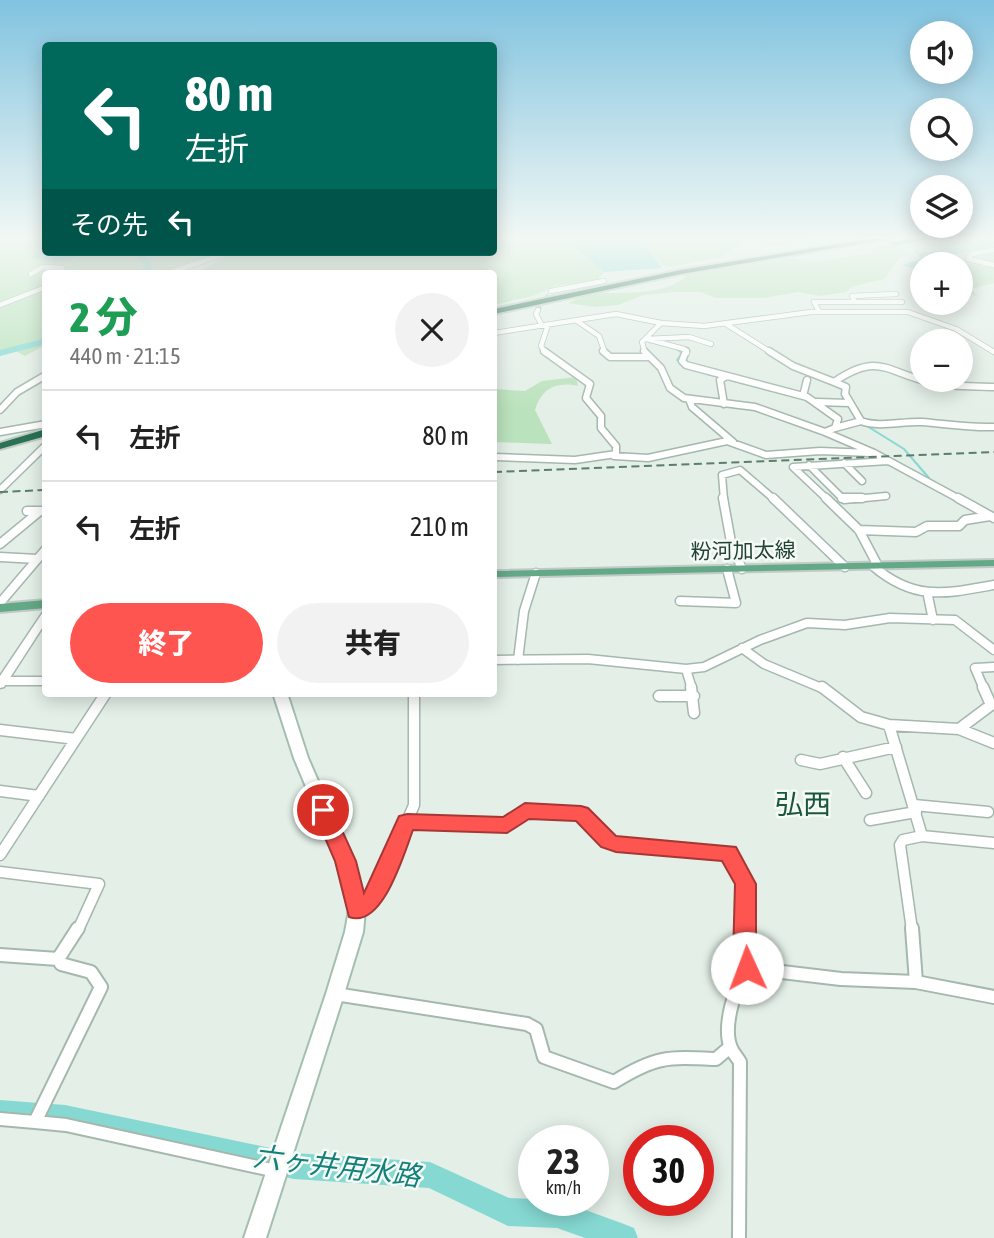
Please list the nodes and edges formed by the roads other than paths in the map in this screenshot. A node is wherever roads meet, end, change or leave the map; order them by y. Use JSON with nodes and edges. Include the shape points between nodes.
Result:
{"nodes":[{"id":1,"x":29,"y":294,"type":"edge"},
{"id":2,"x":569,"y":294,"type":"edge"},
{"id":3,"x":574,"y":294,"type":"edge"},
{"id":4,"x":896,"y":294,"type":"joint"},
{"id":5,"x":855,"y":302,"type":"junction"},
{"id":6,"x":902,"y":302,"type":"junction"},
{"id":7,"x":0,"y":305,"type":"edge"},
{"id":8,"x":497,"y":309,"type":"edge"},
{"id":9,"x":497,"y":309,"type":"edge"},
{"id":10,"x":538,"y":310,"type":"dead end"},
{"id":11,"x":819,"y":311,"type":"junction"},
{"id":12,"x":908,"y":312,"type":"junction"},
{"id":13,"x":577,"y":321,"type":"junction"},
{"id":14,"x":661,"y":323,"type":"junction"},
{"id":15,"x":544,"y":324,"type":"junction"},
{"id":16,"x":726,"y":324,"type":"junction"},
{"id":17,"x":497,"y":332,"type":"edge"},
{"id":18,"x":647,"y":339,"type":"junction"},
{"id":19,"x":711,"y":344,"type":"dead end"},
{"id":20,"x":994,"y":352,"type":"edge"},
{"id":21,"x":648,"y":357,"type":"junction"},
{"id":22,"x":725,"y":377,"type":"junction"},
{"id":23,"x":42,"y":378,"type":"edge"},
{"id":24,"x":807,"y":380,"type":"dead end"},
{"id":25,"x":834,"y":382,"type":"junction"},
{"id":26,"x":994,"y":387,"type":"edge"},
{"id":27,"x":803,"y":396,"type":"junction"},
{"id":28,"x":689,"y":399,"type":"junction"},
{"id":29,"x":817,"y":402,"type":"junction"},
{"id":30,"x":849,"y":402,"type":"junction"},
{"id":31,"x":724,"y":404,"type":"junction"},
{"id":32,"x":0,"y":410,"type":"edge"},
{"id":33,"x":861,"y":421,"type":"junction"},
{"id":34,"x":994,"y":427,"type":"edge"},
{"id":35,"x":835,"y":428,"type":"junction"},
{"id":36,"x":41,"y":430,"type":"edge"},
{"id":37,"x":0,"y":432,"type":"edge"},
{"id":38,"x":825,"y":432,"type":"junction"},
{"id":39,"x":733,"y":442,"type":"junction"},
{"id":40,"x":0,"y":444,"type":"edge"},
{"id":41,"x":42,"y":449,"type":"edge"},
{"id":42,"x":874,"y":453,"type":"junction"},
{"id":43,"x":614,"y":456,"type":"junction"},
{"id":44,"x":497,"y":457,"type":"edge"},
{"id":45,"x":888,"y":461,"type":"junction"},
{"id":46,"x":844,"y":463,"type":"junction"},
{"id":47,"x":808,"y":465,"type":"junction"},
{"id":48,"x":862,"y":481,"type":"dead end"},
{"id":49,"x":0,"y":490,"type":"edge"},
{"id":50,"x":886,"y":496,"type":"dead end"},
{"id":51,"x":27,"y":511,"type":"dead end"},
{"id":52,"x":42,"y":511,"type":"edge"},
{"id":53,"x":42,"y":512,"type":"edge"},
{"id":54,"x":992,"y":517,"type":"edge"},
{"id":55,"x":859,"y":530,"type":"junction"},
{"id":56,"x":0,"y":544,"type":"edge"},
{"id":57,"x":42,"y":553,"type":"edge"},
{"id":58,"x":0,"y":557,"type":"edge"},
{"id":59,"x":37,"y":559,"type":"junction"},
{"id":60,"x":994,"y":563,"type":"edge"},
{"id":61,"x":875,"y":566,"type":"junction"},
{"id":62,"x":845,"y":567,"type":"junction"},
{"id":63,"x":727,"y":569,"type":"junction"},
{"id":64,"x":742,"y":569,"type":"junction"},
{"id":65,"x":536,"y":573,"type":"junction"},
{"id":66,"x":497,"y":574,"type":"edge"},
{"id":67,"x":994,"y":585,"type":"edge"},
{"id":68,"x":929,"y":596,"type":"junction"},
{"id":69,"x":680,"y":601,"type":"dead end"},
{"id":70,"x":42,"y":604,"type":"edge"},
{"id":71,"x":0,"y":606,"type":"edge"},
{"id":72,"x":42,"y":620,"type":"edge"},
{"id":73,"x":933,"y":620,"type":"junction"},
{"id":74,"x":741,"y":648,"type":"junction"},
{"id":75,"x":994,"y":650,"type":"edge"},
{"id":76,"x":497,"y":660,"type":"edge"},
{"id":77,"x":518,"y":660,"type":"junction"},
{"id":78,"x":994,"y":667,"type":"edge"},
{"id":79,"x":686,"y":670,"type":"junction"},
{"id":80,"x":42,"y":681,"type":"edge"},
{"id":81,"x":1,"y":682,"type":"edge"},
{"id":82,"x":659,"y":696,"type":"dead end"},
{"id":83,"x":694,"y":696,"type":"junction"},
{"id":84,"x":104,"y":697,"type":"edge"},
{"id":85,"x":281,"y":697,"type":"edge"},
{"id":86,"x":414,"y":697,"type":"edge"},
{"id":87,"x":694,"y":713,"type":"dead end"},
{"id":88,"x":889,"y":725,"type":"junction"},
{"id":89,"x":959,"y":729,"type":"junction"},
{"id":90,"x":0,"y":730,"type":"edge"},
{"id":91,"x":76,"y":739,"type":"junction"},
{"id":92,"x":994,"y":743,"type":"edge"},
{"id":93,"x":896,"y":747,"type":"junction"},
{"id":94,"x":842,"y":757,"type":"junction"},
{"id":95,"x":801,"y":760,"type":"dead end"},
{"id":96,"x":0,"y":791,"type":"edge"},
{"id":97,"x":866,"y":793,"type":"dead end"},
{"id":98,"x":39,"y":796,"type":"junction"},
{"id":99,"x":915,"y":808,"type":"junction"},
{"id":100,"x":988,"y":812,"type":"dead end"},
{"id":101,"x":870,"y":820,"type":"dead end"},
{"id":102,"x":407,"y":822,"type":"junction"},
{"id":103,"x":922,"y":836,"type":"junction"},
{"id":104,"x":994,"y":844,"type":"edge"},
{"id":105,"x":0,"y":855,"type":"edge"},
{"id":106,"x":0,"y":872,"type":"edge"},
{"id":107,"x":357,"y":910,"type":"junction"},
{"id":108,"x":0,"y":955,"type":"edge"},
{"id":109,"x":58,"y":959,"type":"junction"},
{"id":110,"x":747,"y":968,"type":"junction"},
{"id":111,"x":915,"y":982,"type":"junction"},
{"id":112,"x":335,"y":994,"type":"junction"},
{"id":113,"x":994,"y":997,"type":"edge"},
{"id":114,"x":730,"y":1047,"type":"junction"},
{"id":115,"x":37,"y":1117,"type":"junction"},
{"id":116,"x":0,"y":1119,"type":"edge"},
{"id":117,"x":280,"y":1165,"type":"junction"},
{"id":118,"x":255,"y":1238,"type":"edge"},
{"id":119,"x":739,"y":1238,"type":"edge"}],
"edges":[{"from":1,"to":7,"type":"street"},
{"from":2,"to":8,"type":"highway"},
{"from":3,"to":9,"type":"highway"},
{"from":4,"to":5,"type":"street","via":[[852,296]]},
{"from":4,"to":6,"type":"street"},
{"from":5,"to":6,"type":"street"},
{"from":5,"to":11,"type":"street","via":[[814,302]]},
{"from":6,"to":12,"type":"street"},
{"from":10,"to":15,"type":"street"},
{"from":11,"to":12,"type":"street"},
{"from":11,"to":16,"type":"street"},
{"from":12,"to":20,"type":"street","via":[[956,329]]},
{"from":13,"to":14,"type":"street","via":[[616,314]]},
{"from":13,"to":15,"type":"street"},
{"from":13,"to":21,"type":"street","via":[[599,336],[610,358]]},
{"from":14,"to":16,"type":"street"},
{"from":14,"to":18,"type":"street"},
{"from":15,"to":17,"type":"street"},
{"from":15,"to":43,"type":"street","via":[[541,346],[590,384],[586,398],[616,446]]},
{"from":16,"to":25,"type":"street","via":[[793,366]]},
{"from":18,"to":19,"type":"street","via":[[690,337]]},
{"from":18,"to":21,"type":"street","via":[[642,342]]},
{"from":18,"to":22,"type":"street","via":[[684,349],[686,365]]},
{"from":21,"to":28,"type":"street","via":[[661,368],[670,387]]},
{"from":22,"to":27,"type":"street"},
{"from":22,"to":31,"type":"street","via":[[720,380]]},
{"from":23,"to":32,"type":"street"},
{"from":24,"to":27,"type":"street"},
{"from":25,"to":26,"type":"street","via":[[854,367],[876,365],[935,384]]},
{"from":25,"to":30,"type":"street","via":[[846,387]]},
{"from":27,"to":29,"type":"street"},
{"from":28,"to":31,"type":"street"},
{"from":28,"to":39,"type":"street","via":[[692,407]]},
{"from":29,"to":30,"type":"street"},
{"from":29,"to":35,"type":"street","via":[[838,419]]},
{"from":30,"to":33,"type":"street"},
{"from":31,"to":38,"type":"street","via":[[755,407]]},
{"from":33,"to":34,"type":"street"},
{"from":33,"to":35,"type":"street"},
{"from":35,"to":38,"type":"street"},
{"from":36,"to":37,"type":"street"},
{"from":36,"to":40,"type":"highway"},
{"from":38,"to":42,"type":"street"},
{"from":39,"to":42,"type":"street","via":[[766,454]]},
{"from":39,"to":43,"type":"street","via":[[648,457]]},
{"from":41,"to":49,"type":"street"},
{"from":42,"to":45,"type":"street"},
{"from":43,"to":44,"type":"street","via":[[575,460]]},
{"from":45,"to":46,"type":"street"},
{"from":45,"to":54,"type":"street"},
{"from":46,"to":47,"type":"street"},
{"from":46,"to":48,"type":"street"},
{"from":47,"to":50,"type":"street","via":[[844,500]]},
{"from":47,"to":55,"type":"street","via":[[793,467]]},
{"from":51,"to":52,"type":"street"},
{"from":53,"to":56,"type":"street"},
{"from":54,"to":55,"type":"street","via":[[965,520],[959,526],[927,526],[916,532]]},
{"from":55,"to":61,"type":"street"},
{"from":57,"to":59,"type":"street"},
{"from":58,"to":59,"type":"street"},
{"from":59,"to":71,"type":"street"},
{"from":60,"to":61,"type":"main road","name":"粉河加太線"},
{"from":61,"to":62,"type":"main road","name":"粉河加太線"},
{"from":61,"to":68,"type":"street","via":[[891,584]]},
{"from":62,"to":64,"type":"main road","name":"粉河加太線"},
{"from":62,"to":64,"type":"street","via":[[740,470],[722,475],[720,480]]},
{"from":63,"to":64,"type":"main road","name":"粉河加太線"},
{"from":63,"to":65,"type":"main road","name":"粉河加太線"},
{"from":63,"to":69,"type":"street","via":[[736,603]]},
{"from":65,"to":66,"type":"main road","name":"粉河加太線"},
{"from":65,"to":77,"type":"street","via":[[524,611]]},
{"from":67,"to":68,"type":"street"},
{"from":68,"to":73,"type":"street"},
{"from":70,"to":71,"type":"main road"},
{"from":72,"to":81,"type":"street"},
{"from":73,"to":74,"type":"street","via":[[807,623]]},
{"from":73,"to":75,"type":"street","via":[[961,622]]},
{"from":74,"to":79,"type":"street","via":[[704,667]]},
{"from":74,"to":88,"type":"street","via":[[764,664],[818,684],[861,717]]},
{"from":76,"to":77,"type":"street"},
{"from":77,"to":79,"type":"street","via":[[588,659]]},
{"from":78,"to":89,"type":"street","via":[[975,668],[992,705]]},
{"from":79,"to":83,"type":"street"},
{"from":80,"to":81,"type":"street"},
{"from":82,"to":83,"type":"street"},
{"from":83,"to":87,"type":"street"},
{"from":84,"to":91,"type":"street"},
{"from":85,"to":107,"type":"main road","via":[[301,758],[345,861]]},
{"from":86,"to":102,"type":"street","via":[[414,805]]},
{"from":88,"to":89,"type":"street"},
{"from":88,"to":93,"type":"street"},
{"from":89,"to":92,"type":"street"},
{"from":90,"to":91,"type":"street"},
{"from":91,"to":98,"type":"street"},
{"from":93,"to":94,"type":"street"},
{"from":93,"to":99,"type":"street"},
{"from":94,"to":95,"type":"street","via":[[820,764]]},
{"from":94,"to":97,"type":"street"},
{"from":96,"to":98,"type":"street"},
{"from":98,"to":105,"type":"street"},
{"from":99,"to":100,"type":"street"},
{"from":99,"to":101,"type":"street"},
{"from":99,"to":103,"type":"street"},
{"from":102,"to":107,"type":"street","via":[[375,897]]},
{"from":102,"to":110,"type":"street","via":[[507,825],[525,811],[581,814],[616,844],[729,853],[746,884]]},
{"from":103,"to":104,"type":"street"},
{"from":103,"to":111,"type":"street","via":[[900,845]]},
{"from":106,"to":109,"type":"street","via":[[99,884],[72,942]]},
{"from":107,"to":112,"type":"main road"},
{"from":108,"to":109,"type":"street"},
{"from":109,"to":115,"type":"street","via":[[61,964],[92,971],[101,988]]},
{"from":110,"to":111,"type":"street"},
{"from":110,"to":114,"type":"street","via":[[740,975]]},
{"from":111,"to":113,"type":"street"},
{"from":112,"to":114,"type":"street","via":[[527,1024],[536,1029],[544,1057],[614,1082],[646,1062],[668,1057],[716,1059]]},
{"from":112,"to":117,"type":"main road"},
{"from":114,"to":119,"type":"street","via":[[740,1062]]},
{"from":115,"to":116,"type":"street"},
{"from":115,"to":117,"type":"street"},
{"from":117,"to":118,"type":"main road"}]}
